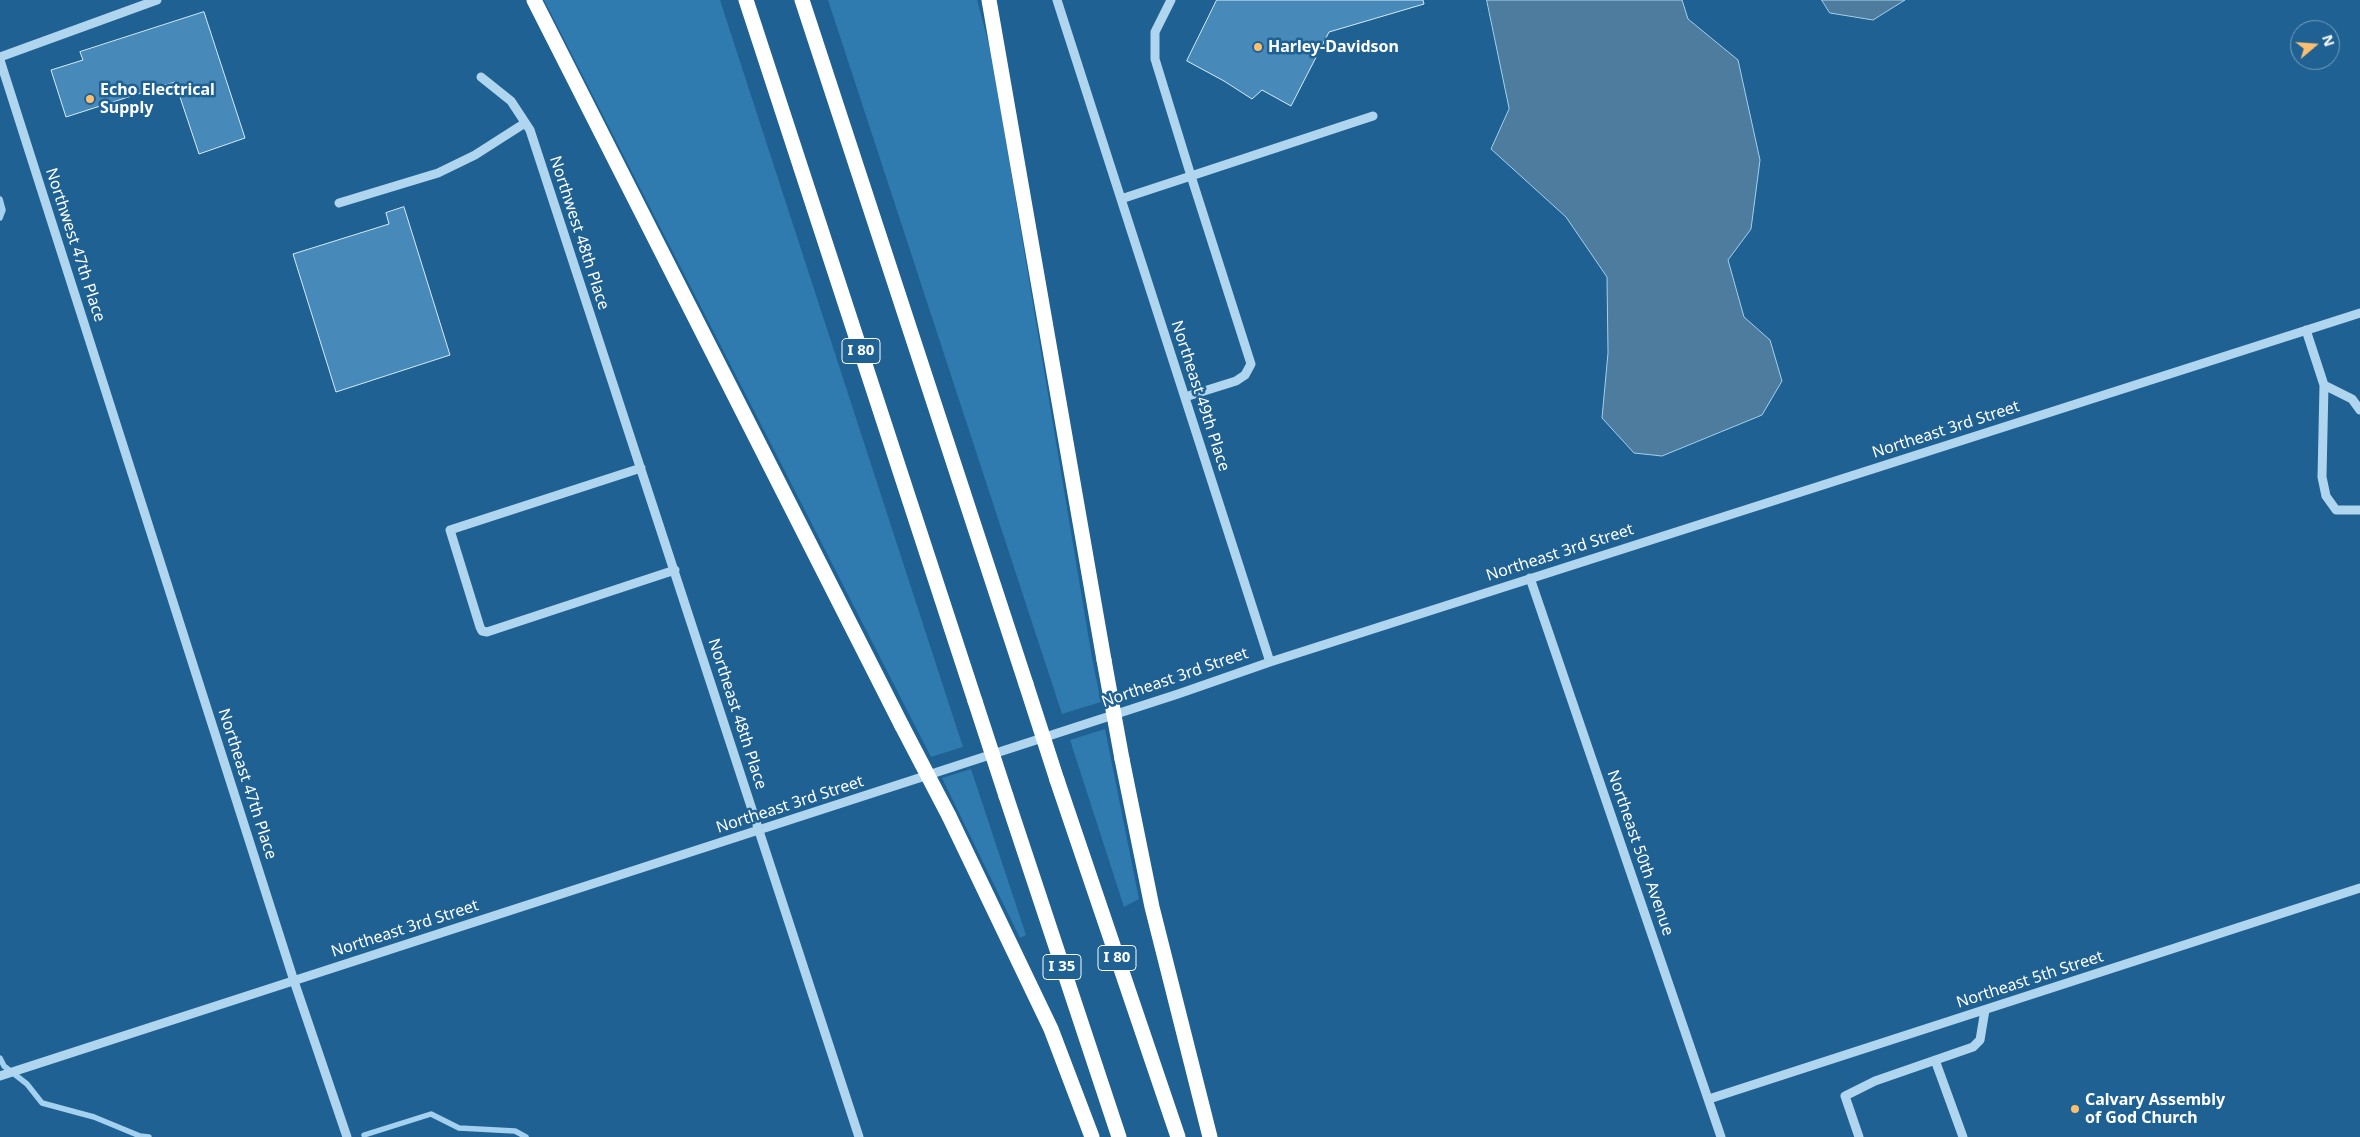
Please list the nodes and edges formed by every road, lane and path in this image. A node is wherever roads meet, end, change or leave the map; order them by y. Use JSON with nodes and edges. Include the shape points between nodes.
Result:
{"nodes":[{"id":1,"x":157,"y":0,"type":"edge"},
{"id":2,"x":534,"y":0,"type":"edge"},
{"id":3,"x":746,"y":0,"type":"edge"},
{"id":4,"x":802,"y":0,"type":"edge"},
{"id":5,"x":989,"y":0,"type":"edge"},
{"id":6,"x":1057,"y":0,"type":"edge"},
{"id":7,"x":1171,"y":0,"type":"edge"},
{"id":8,"x":0,"y":59,"type":"edge"},
{"id":9,"x":481,"y":77,"type":"dead end"},
{"id":10,"x":1373,"y":116,"type":"dead end"},
{"id":11,"x":525,"y":123,"type":"junction"},
{"id":12,"x":1191,"y":176,"type":"junction"},
{"id":13,"x":1121,"y":199,"type":"junction"},
{"id":14,"x":339,"y":203,"type":"dead end"},
{"id":15,"x":2360,"y":313,"type":"edge"},
{"id":16,"x":2306,"y":330,"type":"junction"},
{"id":17,"x":2324,"y":385,"type":"junction"},
{"id":18,"x":1185,"y":397,"type":"junction"},
{"id":19,"x":2360,"y":410,"type":"edge"},
{"id":20,"x":624,"y":415,"type":"joint"},
{"id":21,"x":122,"y":439,"type":"joint"},
{"id":22,"x":641,"y":468,"type":"junction"},
{"id":23,"x":2360,"y":510,"type":"edge"},
{"id":24,"x":675,"y":570,"type":"junction"},
{"id":25,"x":1530,"y":578,"type":"junction"},
{"id":26,"x":1270,"y":662,"type":"junction"},
{"id":27,"x":1006,"y":796,"type":"joint"},
{"id":28,"x":759,"y":831,"type":"junction"},
{"id":29,"x":2360,"y":888,"type":"edge"},
{"id":30,"x":294,"y":981,"type":"junction"},
{"id":31,"x":1985,"y":1010,"type":"junction"},
{"id":32,"x":1935,"y":1060,"type":"junction"},
{"id":33,"x":0,"y":1076,"type":"edge"},
{"id":34,"x":1709,"y":1099,"type":"junction"},
{"id":35,"x":347,"y":1137,"type":"edge"},
{"id":36,"x":859,"y":1137,"type":"edge"},
{"id":37,"x":1092,"y":1137,"type":"edge"},
{"id":38,"x":1119,"y":1137,"type":"edge"},
{"id":39,"x":1178,"y":1137,"type":"edge"},
{"id":40,"x":1210,"y":1137,"type":"edge"},
{"id":41,"x":1721,"y":1137,"type":"edge"},
{"id":42,"x":1859,"y":1137,"type":"edge"},
{"id":43,"x":1963,"y":1137,"type":"edge"}],
"edges":[{"from":1,"to":8,"type":"street"},
{"from":2,"to":37,"type":"highway","bridge":true,"via":[[948,816],[1051,1029]]},
{"from":3,"to":27,"type":"highway","number":"I 80","bridge":true},
{"from":4,"to":39,"type":"highway","number":"I 80","bridge":true,"via":[[1057,780]]},
{"from":5,"to":40,"type":"highway","bridge":true,"via":[[1122,759],[1152,907]]},
{"from":6,"to":13,"type":"street","name":"Northeast 49th Place"},
{"from":7,"to":12,"type":"street","via":[[1155,32],[1155,59]]},
{"from":8,"to":21,"type":"street","name":"Northwest 47th Place"},
{"from":9,"to":11,"type":"street","name":"Northwest 48th Place","via":[[511,101]]},
{"from":10,"to":12,"type":"street"},
{"from":11,"to":14,"type":"street","via":[[438,173]]},
{"from":11,"to":20,"type":"street","name":"Northwest 48th Place"},
{"from":12,"to":13,"type":"street"},
{"from":12,"to":18,"type":"street","via":[[1250,364],[1245,375],[1236,381]]},
{"from":13,"to":18,"type":"street","name":"Northeast 49th Place"},
{"from":15,"to":16,"type":"street","name":"Northeast 3rd Street"},
{"from":16,"to":17,"type":"street"},
{"from":16,"to":25,"type":"street","name":"Northeast 3rd Street"},
{"from":17,"to":19,"type":"street","via":[[2352,399]]},
{"from":17,"to":23,"type":"street","via":[[2322,477],[2326,496],[2336,510]]},
{"from":18,"to":26,"type":"street","name":"Northeast 49th Place"},
{"from":20,"to":22,"type":"street","name":"Northeast 48th Place"},
{"from":21,"to":30,"type":"street","name":"Northeast 47th Place"},
{"from":22,"to":24,"type":"street","name":"Northeast 48th Place"},
{"from":22,"to":24,"type":"street","via":[[450,530],[480,627],[486,632]]},
{"from":24,"to":28,"type":"street","name":"Northeast 48th Place"},
{"from":25,"to":26,"type":"street","name":"Northeast 3rd Street"},
{"from":25,"to":34,"type":"street","name":"Northeast 50th Avenue"},
{"from":26,"to":28,"type":"street","name":"Northeast 3rd Street"},
{"from":27,"to":38,"type":"highway","number":"I 35"},
{"from":28,"to":30,"type":"street","name":"Northeast 3rd Street"},
{"from":28,"to":36,"type":"street","name":"Northeast 48th Place"},
{"from":29,"to":31,"type":"street","name":"Northeast 5th Street"},
{"from":30,"to":33,"type":"street","name":"Northeast 3rd Street"},
{"from":30,"to":35,"type":"street","name":"Northeast 47th Place"},
{"from":31,"to":32,"type":"street","via":[[1980,1040],[1973,1047]]},
{"from":31,"to":34,"type":"street","name":"Northeast 5th Street"},
{"from":32,"to":42,"type":"street","via":[[1875,1081],[1845,1096]]},
{"from":32,"to":43,"type":"street"},
{"from":34,"to":41,"type":"street","name":"Northeast 50th Avenue"}]}
